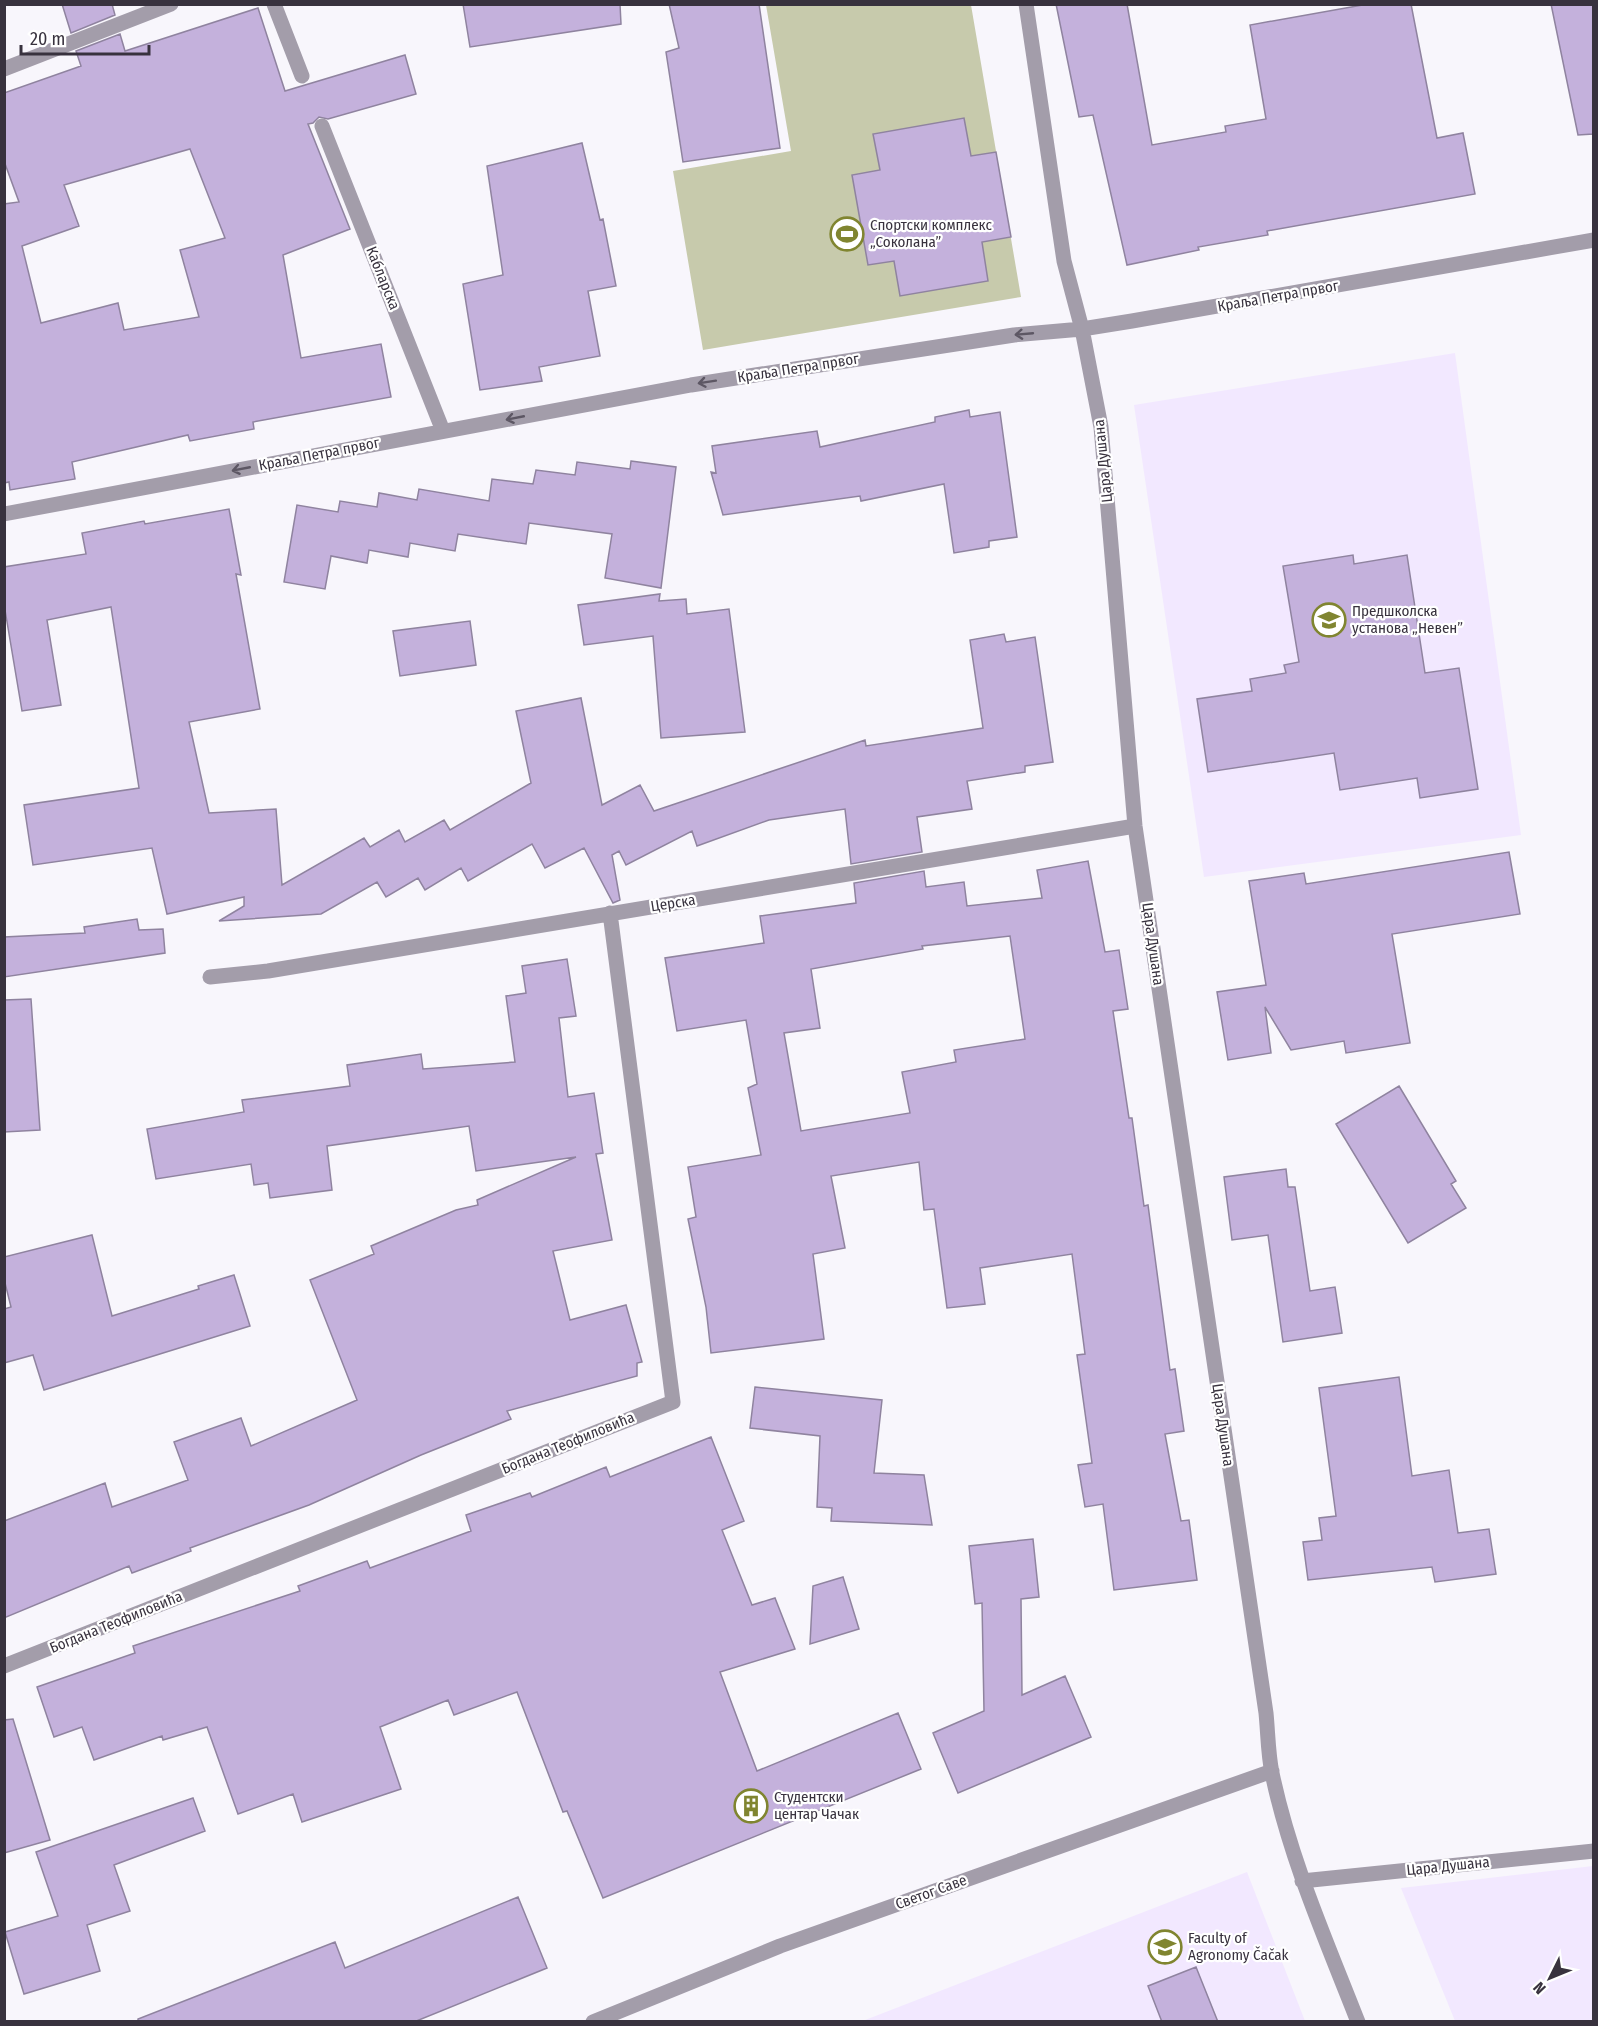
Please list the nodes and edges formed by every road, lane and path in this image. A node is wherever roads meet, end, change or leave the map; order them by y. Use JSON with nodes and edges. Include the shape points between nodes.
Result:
{"nodes":[{"id":1,"x":171,"y":4,"type":"edge"},
{"id":2,"x":274,"y":4,"type":"edge"},
{"id":3,"x":1026,"y":4,"type":"edge"},
{"id":4,"x":4,"y":69,"type":"edge"},
{"id":5,"x":302,"y":76,"type":"dead end"},
{"id":6,"x":322,"y":126,"type":"dead end"},
{"id":7,"x":1593,"y":240,"type":"edge"},
{"id":8,"x":1082,"y":329,"type":"junction"},
{"id":9,"x":443,"y":431,"type":"junction"},
{"id":10,"x":4,"y":513,"type":"edge"},
{"id":11,"x":1135,"y":826,"type":"junction"},
{"id":12,"x":610,"y":913,"type":"junction"},
{"id":13,"x":210,"y":977,"type":"dead end"},
{"id":14,"x":4,"y":1666,"type":"edge"},
{"id":15,"x":1272,"y":1771,"type":"junction"},
{"id":16,"x":1593,"y":1851,"type":"edge"},
{"id":17,"x":1302,"y":1881,"type":"junction"},
{"id":18,"x":593,"y":2022,"type":"edge"},
{"id":19,"x":1358,"y":2022,"type":"edge"}],
"edges":[{"from":1,"to":4,"type":"street"},
{"from":2,"to":5,"type":"street"},
{"from":3,"to":8,"type":"street","name":"Цара Душана","via":[[1064,261]]},
{"from":6,"to":9,"type":"street","name":"Кабларска"},
{"from":7,"to":8,"type":"street","name":"Краља Петра првог"},
{"from":8,"to":9,"type":"street","name":"Краља Петра првог","one_way":true,"via":[[1014,335],[691,385]]},
{"from":8,"to":11,"type":"street","name":"Цара Душана","via":[[1101,427]]},
{"from":9,"to":10,"type":"street","name":"Краља Петра првог","one_way":true},
{"from":11,"to":12,"type":"street","name":"Церска"},
{"from":11,"to":15,"type":"street","name":"Цара Душана"},
{"from":12,"to":13,"type":"street","name":"Церска","via":[[268,971]]},
{"from":12,"to":14,"type":"street","name":"Богдана Теофиловића","via":[[673,1402]]},
{"from":15,"to":17,"type":"street","name":"Цара Душана"},
{"from":15,"to":18,"type":"street","name":"Светог Саве","via":[[780,1946]]},
{"from":16,"to":17,"type":"street","name":"Цара Душана"},
{"from":17,"to":19,"type":"street","name":"Цара Душана"}]}
